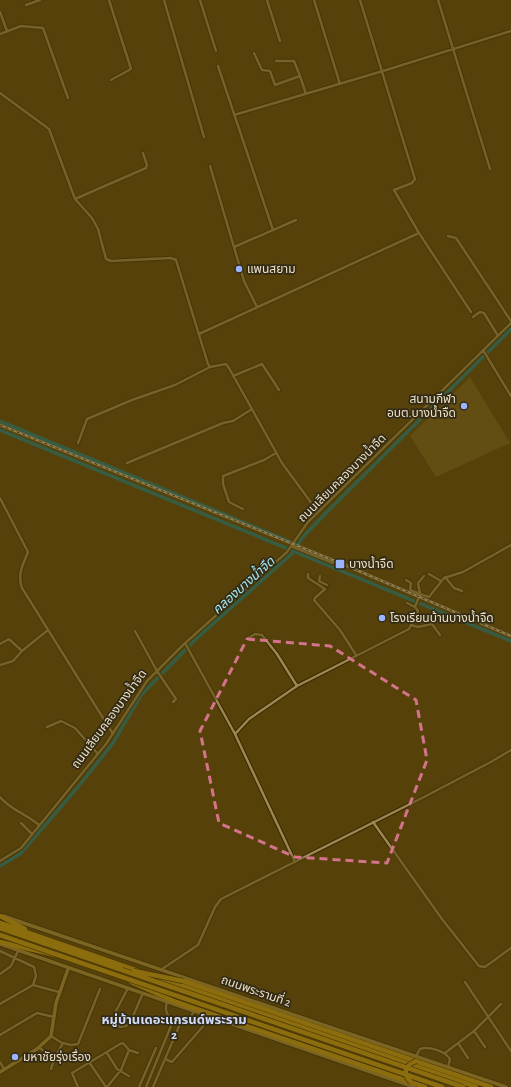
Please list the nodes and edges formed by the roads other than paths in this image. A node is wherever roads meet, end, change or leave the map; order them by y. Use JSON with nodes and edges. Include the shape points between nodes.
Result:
{"nodes":[{"id":1,"x":39,"y":0,"type":"edge"},
{"id":2,"x":109,"y":0,"type":"edge"},
{"id":3,"x":164,"y":0,"type":"edge"},
{"id":4,"x":200,"y":0,"type":"edge"},
{"id":5,"x":267,"y":0,"type":"edge"},
{"id":6,"x":314,"y":0,"type":"edge"},
{"id":7,"x":360,"y":0,"type":"edge"},
{"id":8,"x":438,"y":0,"type":"edge"},
{"id":9,"x":26,"y":5,"type":"dead end"},
{"id":10,"x":0,"y":12,"type":"edge"},
{"id":11,"x":7,"y":31,"type":"junction"},
{"id":12,"x":511,"y":31,"type":"edge"},
{"id":13,"x":0,"y":34,"type":"edge"},
{"id":14,"x":280,"y":41,"type":"dead end"},
{"id":15,"x":454,"y":50,"type":"junction"},
{"id":16,"x":216,"y":51,"type":"dead end"},
{"id":17,"x":254,"y":53,"type":"dead end"},
{"id":18,"x":276,"y":61,"type":"dead end"},
{"id":19,"x":218,"y":66,"type":"dead end"},
{"id":20,"x":383,"y":72,"type":"junction"},
{"id":21,"x":300,"y":76,"type":"junction"},
{"id":22,"x":111,"y":80,"type":"dead end"},
{"id":23,"x":340,"y":84,"type":"junction"},
{"id":24,"x":0,"y":93,"type":"edge"},
{"id":25,"x":306,"y":94,"type":"junction"},
{"id":26,"x":68,"y":98,"type":"dead end"},
{"id":27,"x":234,"y":115,"type":"junction"},
{"id":28,"x":204,"y":136,"type":"dead end"},
{"id":29,"x":143,"y":153,"type":"dead end"},
{"id":30,"x":210,"y":166,"type":"dead end"},
{"id":31,"x":490,"y":169,"type":"dead end"},
{"id":32,"x":78,"y":198,"type":"junction"},
{"id":33,"x":296,"y":220,"type":"dead end"},
{"id":34,"x":273,"y":230,"type":"junction"},
{"id":35,"x":419,"y":233,"type":"junction"},
{"id":36,"x":448,"y":236,"type":"dead end"},
{"id":37,"x":234,"y":247,"type":"junction"},
{"id":38,"x":257,"y":307,"type":"junction"},
{"id":39,"x":471,"y":312,"type":"dead end"},
{"id":40,"x":473,"y":316,"type":"dead end"},
{"id":41,"x":511,"y":322,"type":"edge"},
{"id":42,"x":201,"y":333,"type":"junction"},
{"id":43,"x":498,"y":336,"type":"junction"},
{"id":44,"x":484,"y":351,"type":"junction"},
{"id":45,"x":210,"y":367,"type":"junction"},
{"id":46,"x":236,"y":375,"type":"junction"},
{"id":47,"x":279,"y":390,"type":"dead end"},
{"id":48,"x":511,"y":396,"type":"edge"},
{"id":49,"x":252,"y":409,"type":"junction"},
{"id":50,"x":78,"y":443,"type":"dead end"},
{"id":51,"x":276,"y":452,"type":"junction"},
{"id":52,"x":127,"y":463,"type":"dead end"},
{"id":53,"x":0,"y":498,"type":"edge"},
{"id":54,"x":243,"y":509,"type":"dead end"},
{"id":55,"x":318,"y":512,"type":"junction"},
{"id":56,"x":511,"y":545,"type":"edge"},
{"id":57,"x":293,"y":547,"type":"dead end"},
{"id":58,"x":333,"y":563,"type":"dead end"},
{"id":59,"x":308,"y":574,"type":"dead end"},
{"id":60,"x":429,"y":574,"type":"dead end"},
{"id":61,"x":320,"y":576,"type":"dead end"},
{"id":62,"x":424,"y":576,"type":"dead end"},
{"id":63,"x":445,"y":577,"type":"junction"},
{"id":64,"x":406,"y":580,"type":"dead end"},
{"id":65,"x":441,"y":580,"type":"junction"},
{"id":66,"x":328,"y":581,"type":"dead end"},
{"id":67,"x":327,"y":585,"type":"junction"},
{"id":68,"x":324,"y":589,"type":"junction"},
{"id":69,"x":462,"y":591,"type":"dead end"},
{"id":70,"x":420,"y":594,"type":"junction"},
{"id":71,"x":407,"y":604,"type":"dead end"},
{"id":72,"x":416,"y":606,"type":"junction"},
{"id":73,"x":411,"y":626,"type":"junction"},
{"id":74,"x":48,"y":630,"type":"junction"},
{"id":75,"x":135,"y":631,"type":"dead end"},
{"id":76,"x":440,"y":635,"type":"dead end"},
{"id":77,"x":247,"y":638,"type":"dead end"},
{"id":78,"x":0,"y":644,"type":"edge"},
{"id":79,"x":186,"y":644,"type":"junction"},
{"id":80,"x":22,"y":651,"type":"junction"},
{"id":81,"x":356,"y":655,"type":"junction"},
{"id":82,"x":0,"y":664,"type":"edge"},
{"id":83,"x":158,"y":672,"type":"junction"},
{"id":84,"x":297,"y":686,"type":"junction"},
{"id":85,"x":173,"y":702,"type":"dead end"},
{"id":86,"x":47,"y":727,"type":"dead end"},
{"id":87,"x":113,"y":734,"type":"junction"},
{"id":88,"x":235,"y":734,"type":"junction"},
{"id":89,"x":511,"y":750,"type":"edge"},
{"id":90,"x":98,"y":754,"type":"junction"},
{"id":91,"x":0,"y":797,"type":"edge"},
{"id":92,"x":373,"y":822,"type":"junction"},
{"id":93,"x":21,"y":823,"type":"dead end"},
{"id":94,"x":39,"y":825,"type":"junction"},
{"id":95,"x":32,"y":834,"type":"junction"},
{"id":96,"x":0,"y":861,"type":"edge"},
{"id":97,"x":295,"y":862,"type":"junction"},
{"id":98,"x":0,"y":916,"type":"edge"},
{"id":99,"x":0,"y":923,"type":"edge"},
{"id":100,"x":0,"y":928,"type":"edge"},
{"id":101,"x":0,"y":934,"type":"edge"},
{"id":102,"x":0,"y":943,"type":"edge"},
{"id":103,"x":60,"y":944,"type":"junction"},
{"id":104,"x":511,"y":948,"type":"edge"},
{"id":105,"x":0,"y":951,"type":"edge"},
{"id":106,"x":18,"y":951,"type":"junction"},
{"id":107,"x":59,"y":954,"type":"junction"},
{"id":108,"x":15,"y":957,"type":"junction"},
{"id":109,"x":68,"y":969,"type":"junction"},
{"id":110,"x":162,"y":969,"type":"junction"},
{"id":111,"x":122,"y":970,"type":"junction"},
{"id":112,"x":0,"y":974,"type":"edge"},
{"id":113,"x":120,"y":976,"type":"junction"},
{"id":114,"x":465,"y":982,"type":"dead end"},
{"id":115,"x":33,"y":985,"type":"junction"},
{"id":116,"x":128,"y":988,"type":"junction"},
{"id":117,"x":100,"y":989,"type":"dead end"},
{"id":118,"x":59,"y":992,"type":"junction"},
{"id":119,"x":143,"y":993,"type":"junction"},
{"id":120,"x":167,"y":1002,"type":"junction"},
{"id":121,"x":0,"y":1004,"type":"edge"},
{"id":122,"x":501,"y":1004,"type":"dead end"},
{"id":123,"x":194,"y":1011,"type":"junction"},
{"id":124,"x":488,"y":1016,"type":"junction"},
{"id":125,"x":54,"y":1017,"type":"junction"},
{"id":126,"x":173,"y":1021,"type":"junction"},
{"id":127,"x":180,"y":1024,"type":"junction"},
{"id":128,"x":205,"y":1024,"type":"dead end"},
{"id":129,"x":474,"y":1031,"type":"junction"},
{"id":130,"x":0,"y":1035,"type":"edge"},
{"id":131,"x":51,"y":1036,"type":"junction"},
{"id":132,"x":63,"y":1043,"type":"junction"},
{"id":133,"x":458,"y":1043,"type":"junction"},
{"id":134,"x":485,"y":1047,"type":"dead end"},
{"id":135,"x":39,"y":1048,"type":"junction"},
{"id":136,"x":156,"y":1048,"type":"dead end"},
{"id":137,"x":128,"y":1050,"type":"junction"},
{"id":138,"x":511,"y":1051,"type":"edge"},
{"id":139,"x":107,"y":1053,"type":"junction"},
{"id":140,"x":138,"y":1053,"type":"dead end"},
{"id":141,"x":445,"y":1053,"type":"junction"},
{"id":142,"x":55,"y":1057,"type":"junction"},
{"id":143,"x":468,"y":1058,"type":"dead end"},
{"id":144,"x":165,"y":1059,"type":"junction"},
{"id":145,"x":416,"y":1059,"type":"junction"},
{"id":146,"x":0,"y":1062,"type":"edge"},
{"id":147,"x":89,"y":1062,"type":"junction"},
{"id":148,"x":51,"y":1068,"type":"dead end"},
{"id":149,"x":448,"y":1068,"type":"junction"},
{"id":150,"x":4,"y":1069,"type":"junction"},
{"id":151,"x":121,"y":1070,"type":"junction"},
{"id":152,"x":0,"y":1072,"type":"edge"},
{"id":153,"x":129,"y":1076,"type":"dead end"},
{"id":154,"x":412,"y":1085,"type":"edge"},
{"id":155,"x":78,"y":1087,"type":"edge"},
{"id":156,"x":107,"y":1087,"type":"edge"},
{"id":157,"x":139,"y":1087,"type":"edge"},
{"id":158,"x":146,"y":1087,"type":"edge"},
{"id":159,"x":153,"y":1087,"type":"edge"},
{"id":160,"x":425,"y":1087,"type":"edge"},
{"id":161,"x":442,"y":1087,"type":"edge"},
{"id":162,"x":445,"y":1087,"type":"edge"},
{"id":163,"x":463,"y":1087,"type":"edge"},
{"id":164,"x":476,"y":1087,"type":"edge"},
{"id":165,"x":491,"y":1087,"type":"edge"},
{"id":166,"x":506,"y":1087,"type":"edge"}],
"edges":[{"from":1,"to":9,"type":"street"},
{"from":2,"to":22,"type":"street","via":[[131,69]]},
{"from":3,"to":28,"type":"street"},
{"from":4,"to":16,"type":"street"},
{"from":5,"to":14,"type":"street"},
{"from":6,"to":23,"type":"street"},
{"from":7,"to":20,"type":"street"},
{"from":8,"to":15,"type":"street"},
{"from":10,"to":11,"type":"street"},
{"from":11,"to":13,"type":"street"},
{"from":11,"to":26,"type":"street","via":[[21,26],[41,27],[45,30]]},
{"from":12,"to":15,"type":"street"},
{"from":15,"to":20,"type":"street"},
{"from":15,"to":31,"type":"street"},
{"from":17,"to":21,"type":"street","via":[[262,70],[270,71],[275,85]]},
{"from":18,"to":21,"type":"street","via":[[294,61]]},
{"from":19,"to":27,"type":"street"},
{"from":20,"to":23,"type":"street"},
{"from":20,"to":35,"type":"street","via":[[415,179],[412,183],[394,190]]},
{"from":21,"to":25,"type":"street"},
{"from":23,"to":25,"type":"street"},
{"from":24,"to":32,"type":"street","via":[[49,129]]},
{"from":25,"to":27,"type":"street"},
{"from":27,"to":34,"type":"street"},
{"from":29,"to":32,"type":"street","via":[[146,168]]},
{"from":30,"to":37,"type":"street"},
{"from":32,"to":42,"type":"street","via":[[95,223],[106,259],[176,260]]},
{"from":33,"to":34,"type":"street"},
{"from":34,"to":37,"type":"street"},
{"from":35,"to":38,"type":"street"},
{"from":35,"to":39,"type":"street"},
{"from":36,"to":41,"type":"street","via":[[456,238]]},
{"from":37,"to":38,"type":"street","via":[[244,281]]},
{"from":38,"to":42,"type":"street"},
{"from":40,"to":43,"type":"street","via":[[480,312],[484,313]]},
{"from":41,"to":43,"type":"street","name":"ถนนเลียบคลองบางน้ำจืด"},
{"from":42,"to":45,"type":"street","via":[[206,361]]},
{"from":43,"to":44,"type":"street","name":"ถนนเลียบคลองบางน้ำจืด"},
{"from":44,"to":48,"type":"street"},
{"from":44,"to":55,"type":"street","name":"ถนนเลียบคลองบางน้ำจืด"},
{"from":45,"to":46,"type":"street","via":[[226,364]]},
{"from":45,"to":50,"type":"street","via":[[175,385],[87,419]]},
{"from":46,"to":47,"type":"street","via":[[262,364]]},
{"from":46,"to":49,"type":"street"},
{"from":49,"to":51,"type":"street"},
{"from":49,"to":52,"type":"street","via":[[233,421]]},
{"from":51,"to":54,"type":"street","via":[[264,460],[223,476],[229,502]]},
{"from":51,"to":55,"type":"street"},
{"from":53,"to":74,"type":"street","via":[[28,552],[21,569],[20,583]]},
{"from":55,"to":79,"type":"street","name":"ถนนเลียบคลองบางน้ำจืด","via":[[305,525],[287,552]]},
{"from":56,"to":63,"type":"street","via":[[463,572]]},
{"from":57,"to":58,"type":"street"},
{"from":59,"to":68,"type":"street","via":[[308,578]]},
{"from":60,"to":65,"type":"street"},
{"from":61,"to":67,"type":"street","via":[[319,581]]},
{"from":62,"to":70,"type":"street","via":[[418,583]]},
{"from":63,"to":65,"type":"street"},
{"from":63,"to":69,"type":"street","via":[[454,588]]},
{"from":64,"to":70,"type":"street","via":[[411,583],[410,590]]},
{"from":65,"to":70,"type":"street","via":[[429,597]]},
{"from":66,"to":67,"type":"street"},
{"from":67,"to":68,"type":"street"},
{"from":68,"to":81,"type":"street","via":[[314,600],[340,630]]},
{"from":70,"to":72,"type":"street"},
{"from":71,"to":72,"type":"street"},
{"from":72,"to":73,"type":"street","via":[[418,612]]},
{"from":73,"to":76,"type":"street","via":[[432,624]]},
{"from":73,"to":81,"type":"street","via":[[404,632]]},
{"from":74,"to":80,"type":"street"},
{"from":74,"to":87,"type":"street"},
{"from":75,"to":83,"type":"street"},
{"from":77,"to":84,"type":"street","via":[[255,634],[262,635],[278,654]]},
{"from":78,"to":80,"type":"street","via":[[10,639]]},
{"from":79,"to":83,"type":"street","name":"ถนนเลียบคลองบางน้ำจืด"},
{"from":79,"to":88,"type":"street"},
{"from":80,"to":82,"type":"street","via":[[13,661]]},
{"from":81,"to":84,"type":"street"},
{"from":83,"to":85,"type":"street","via":[[176,699]]},
{"from":83,"to":87,"type":"street","name":"ถนนเลียบคลองบางน้ำจืด","via":[[139,690]]},
{"from":84,"to":88,"type":"street","via":[[249,719]]},
{"from":86,"to":90,"type":"street","via":[[62,721],[75,728]]},
{"from":87,"to":90,"type":"street","name":"ถนนเลียบคลองบางน้ำจืด"},
{"from":88,"to":97,"type":"street"},
{"from":89,"to":92,"type":"street"},
{"from":90,"to":94,"type":"street","name":"ถนนเลียบคลองบางน้ำจืด"},
{"from":91,"to":94,"type":"street","via":[[12,809]]},
{"from":92,"to":97,"type":"street"},
{"from":92,"to":104,"type":"street","via":[[442,919],[480,966],[486,966]]},
{"from":93,"to":95,"type":"street"},
{"from":94,"to":95,"type":"street","name":"ถนนเลียบคลองบางน้ำจืด"},
{"from":95,"to":96,"type":"street","name":"ถนนเลียบคลองบางน้ำจืด","via":[[19,850]]},
{"from":97,"to":110,"type":"street","via":[[218,901],[198,945]]},
{"from":98,"to":103,"type":"highway"},
{"from":98,"to":110,"type":"main road","name":"ถนนพระรามที่ 2"},
{"from":99,"to":103,"type":"highway","name":"ถนนพระรามที่ 2"},
{"from":100,"to":111,"type":"highway"},
{"from":101,"to":107,"type":"highway"},
{"from":101,"to":113,"type":"highway","bridge":true},
{"from":102,"to":106,"type":"main road"},
{"from":102,"to":107,"type":"highway","via":[[46,954]]},
{"from":103,"to":164,"type":"highway","name":"ถนนพระรามที่ 2"},
{"from":105,"to":108,"type":"street"},
{"from":106,"to":108,"type":"street"},
{"from":106,"to":109,"type":"main road"},
{"from":107,"to":162,"type":"highway"},
{"from":108,"to":112,"type":"street","via":[[11,966]]},
{"from":108,"to":115,"type":"street","via":[[35,969]]},
{"from":109,"to":116,"type":"main road"},
{"from":109,"to":118,"type":"main road"},
{"from":110,"to":145,"type":"main road","name":"ถนนพระรามที่ 2"},
{"from":111,"to":145,"type":"highway","bridge":true,"via":[[183,981]]},
{"from":111,"to":163,"type":"highway","bridge":true},
{"from":113,"to":154,"type":"highway","bridge":true,"via":[[176,1002]]},
{"from":113,"to":161,"type":"highway","bridge":true},
{"from":114,"to":124,"type":"street"},
{"from":115,"to":118,"type":"street"},
{"from":115,"to":121,"type":"street"},
{"from":116,"to":119,"type":"main road"},
{"from":116,"to":119,"type":"street","via":[[115,1014],[115,1023],[120,1027],[130,1023]]},
{"from":117,"to":132,"type":"street","via":[[79,1042],[71,1045]]},
{"from":118,"to":125,"type":"main road"},
{"from":119,"to":120,"type":"main road"},
{"from":120,"to":123,"type":"main road"},
{"from":120,"to":126,"type":"street","via":[[167,1015]]},
{"from":122,"to":124,"type":"street"},
{"from":123,"to":127,"type":"street","via":[[189,1020]]},
{"from":123,"to":154,"type":"main road"},
{"from":124,"to":129,"type":"street"},
{"from":124,"to":138,"type":"street"},
{"from":125,"to":130,"type":"street","via":[[37,1013]]},
{"from":125,"to":131,"type":"main road"},
{"from":126,"to":127,"type":"street"},
{"from":126,"to":158,"type":"street"},
{"from":127,"to":144,"type":"street"},
{"from":128,"to":144,"type":"street","via":[[172,1062]]},
{"from":129,"to":133,"type":"street"},
{"from":129,"to":134,"type":"street"},
{"from":131,"to":132,"type":"street"},
{"from":131,"to":135,"type":"main road"},
{"from":132,"to":142,"type":"street"},
{"from":133,"to":141,"type":"street"},
{"from":133,"to":143,"type":"street"},
{"from":135,"to":142,"type":"street"},
{"from":135,"to":150,"type":"main road"},
{"from":136,"to":157,"type":"street"},
{"from":137,"to":139,"type":"street","via":[[123,1043]]},
{"from":137,"to":140,"type":"street"},
{"from":137,"to":151,"type":"street"},
{"from":139,"to":147,"type":"street"},
{"from":139,"to":151,"type":"street","via":[[117,1069]]},
{"from":141,"to":145,"type":"street","via":[[426,1047],[420,1049]]},
{"from":141,"to":149,"type":"street","via":[[450,1058]]},
{"from":142,"to":148,"type":"street"},
{"from":144,"to":159,"type":"street"},
{"from":145,"to":149,"type":"main road","name":"ถนนพระรามที่ 2"},
{"from":145,"to":154,"type":"highway","bridge":true,"via":[[406,1069],[406,1076]]},
{"from":145,"to":165,"type":"highway"},
{"from":146,"to":150,"type":"street"},
{"from":147,"to":155,"type":"street","via":[[72,1073]]},
{"from":147,"to":156,"type":"street"},
{"from":149,"to":166,"type":"main road","name":"ถนนพระรามที่ 2"},
{"from":150,"to":152,"type":"main road"},
{"from":151,"to":153,"type":"street"},
{"from":151,"to":156,"type":"street"},
{"from":154,"to":160,"type":"highway"}]}
